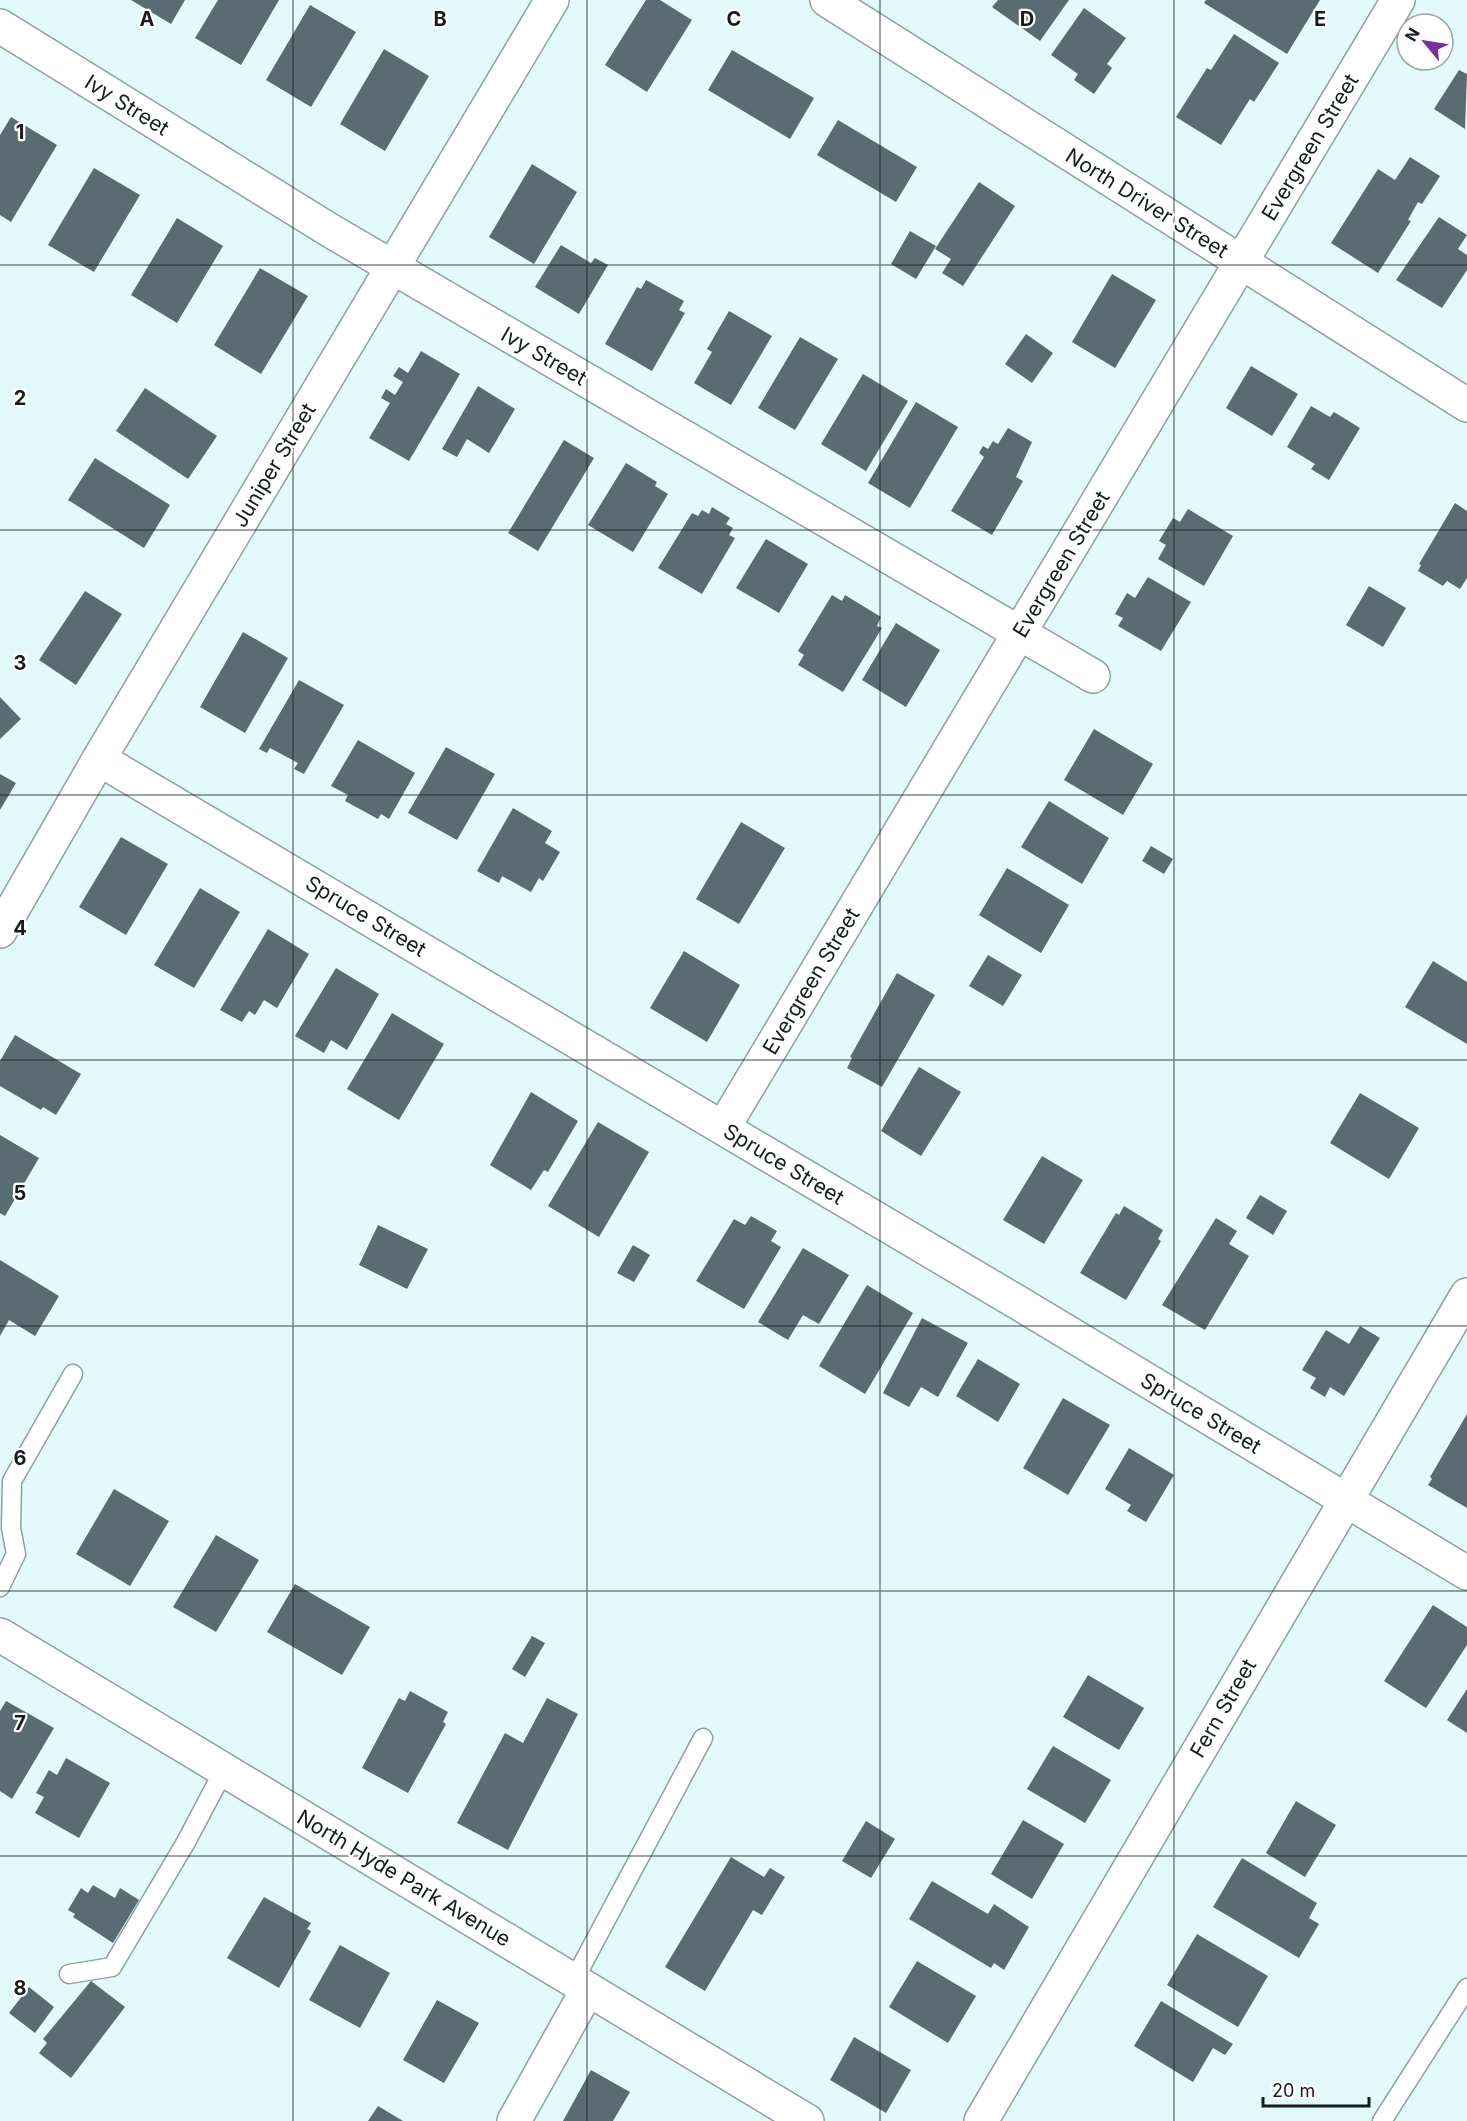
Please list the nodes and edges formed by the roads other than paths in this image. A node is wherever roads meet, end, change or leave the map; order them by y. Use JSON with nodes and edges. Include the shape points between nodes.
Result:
{"nodes":[{"id":1,"x":552,"y":0,"type":"edge"},
{"id":2,"x":827,"y":0,"type":"edge"},
{"id":3,"x":1398,"y":0,"type":"edge"},
{"id":4,"x":0,"y":26,"type":"edge"},
{"id":5,"x":1241,"y":262,"type":"junction"},
{"id":6,"x":392,"y":267,"type":"junction"},
{"id":7,"x":1467,"y":405,"type":"edge"},
{"id":8,"x":1019,"y":633,"type":"junction"},
{"id":9,"x":1093,"y":676,"type":"dead end"},
{"id":10,"x":99,"y":759,"type":"junction"},
{"id":11,"x":0,"y":931,"type":"edge"},
{"id":12,"x":723,"y":1128,"type":"junction"},
{"id":13,"x":1467,"y":1295,"type":"edge"},
{"id":14,"x":73,"y":1374,"type":"dead end"},
{"id":15,"x":1346,"y":1500,"type":"junction"},
{"id":16,"x":1467,"y":1573,"type":"edge"},
{"id":17,"x":0,"y":1587,"type":"edge"},
{"id":18,"x":0,"y":1635,"type":"edge"},
{"id":19,"x":703,"y":1738,"type":"dead end"},
{"id":20,"x":224,"y":1770,"type":"junction"},
{"id":21,"x":69,"y":1974,"type":"dead end"},
{"id":22,"x":581,"y":1985,"type":"junction"},
{"id":23,"x":1467,"y":1988,"type":"edge"},
{"id":24,"x":514,"y":2121,"type":"edge"},
{"id":25,"x":807,"y":2121,"type":"edge"},
{"id":26,"x":981,"y":2121,"type":"edge"},
{"id":27,"x":1382,"y":2121,"type":"edge"}],
"edges":[{"from":1,"to":6,"type":"street","name":"Juniper Street"},
{"from":2,"to":5,"type":"street","name":"North Driver Street"},
{"from":3,"to":5,"type":"street","name":"Evergreen Street"},
{"from":4,"to":6,"type":"street","name":"Ivy Street"},
{"from":5,"to":7,"type":"street","name":"North Driver Street"},
{"from":5,"to":8,"type":"street","name":"Evergreen Street"},
{"from":6,"to":8,"type":"street","name":"Ivy Street"},
{"from":6,"to":10,"type":"street","name":"Juniper Street"},
{"from":8,"to":9,"type":"street","name":"Ivy Street"},
{"from":8,"to":12,"type":"street","name":"Evergreen Street"},
{"from":10,"to":11,"type":"street","name":"Juniper Street"},
{"from":10,"to":12,"type":"street","name":"Spruce Street"},
{"from":12,"to":15,"type":"street","name":"Spruce Street"},
{"from":13,"to":15,"type":"street","name":"Fern Street"},
{"from":14,"to":17,"type":"lane","via":[[12,1481],[11,1528],[16,1554]]},
{"from":15,"to":16,"type":"street","name":"Spruce Street"},
{"from":15,"to":26,"type":"street","name":"Fern Street"},
{"from":18,"to":20,"type":"street","name":"North Hyde Park Avenue"},
{"from":19,"to":22,"type":"lane"},
{"from":20,"to":21,"type":"lane","via":[[112,1967]]},
{"from":20,"to":22,"type":"street","name":"North Hyde Park Avenue"},
{"from":22,"to":24,"type":"street"},
{"from":22,"to":25,"type":"street","name":"North Hyde Park Avenue"},
{"from":23,"to":27,"type":"lane"}]}
